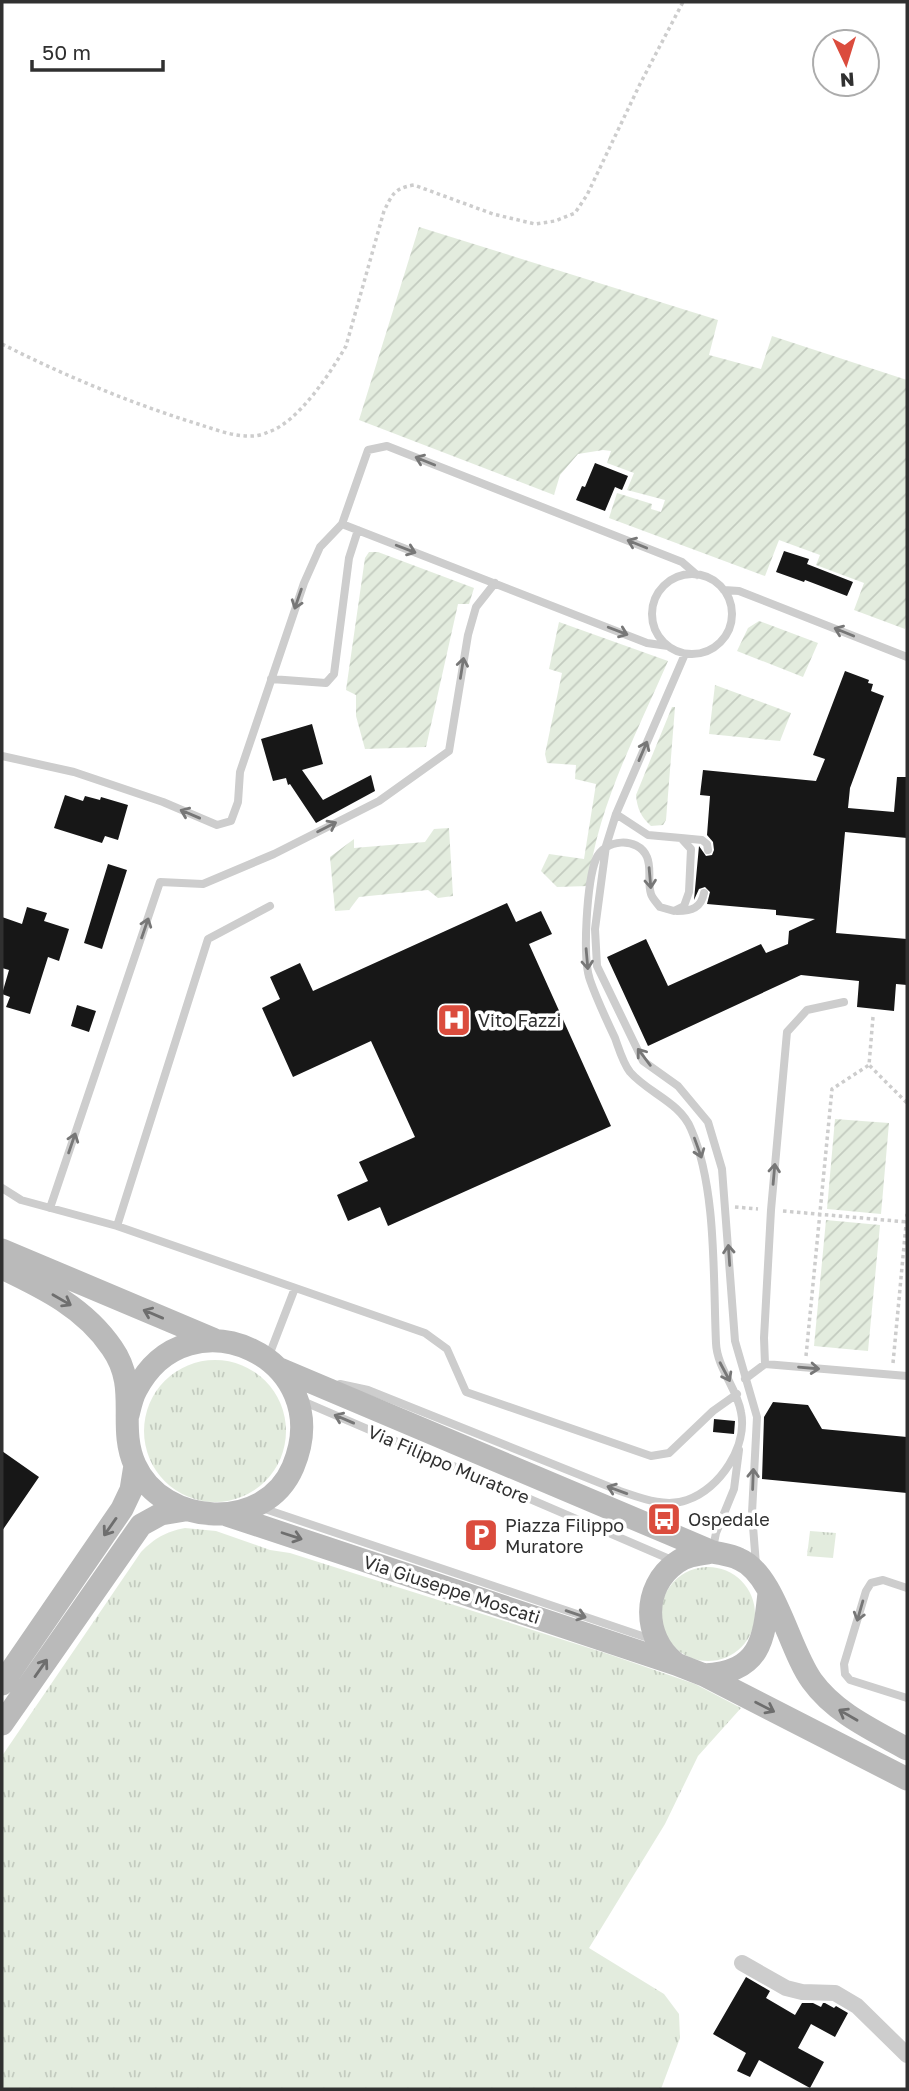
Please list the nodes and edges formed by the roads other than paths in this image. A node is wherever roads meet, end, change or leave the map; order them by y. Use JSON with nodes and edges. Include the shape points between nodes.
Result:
{"nodes":[{"id":1,"x":342,"y":524,"type":"junction"},
{"id":2,"x":358,"y":530,"type":"junction"},
{"id":3,"x":697,"y":575,"type":"junction"},
{"id":4,"x":495,"y":583,"type":"junction"},
{"id":5,"x":724,"y":590,"type":"junction"},
{"id":6,"x":668,"y":646,"type":"junction"},
{"id":7,"x":685,"y":654,"type":"junction"},
{"id":8,"x":907,"y":657,"type":"edge"},
{"id":9,"x":271,"y":679,"type":"junction"},
{"id":10,"x":2,"y":756,"type":"edge"},
{"id":11,"x":616,"y":814,"type":"junction"},
{"id":12,"x":681,"y":838,"type":"junction"},
{"id":13,"x":606,"y":846,"type":"junction"},
{"id":14,"x":708,"y":850,"type":"dead end"},
{"id":15,"x":705,"y":893,"type":"dead end"},
{"id":16,"x":270,"y":905,"type":"dead end"},
{"id":17,"x":674,"y":911,"type":"junction"},
{"id":18,"x":844,"y":1002,"type":"dead end"},
{"id":19,"x":2,"y":1188,"type":"edge"},
{"id":20,"x":50,"y":1208,"type":"junction"},
{"id":21,"x":117,"y":1226,"type":"junction"},
{"id":22,"x":2,"y":1250,"type":"edge"},
{"id":23,"x":2,"y":1268,"type":"edge"},
{"id":24,"x":295,"y":1288,"type":"junction"},
{"id":25,"x":216,"y":1341,"type":"junction"},
{"id":26,"x":765,"y":1364,"type":"junction"},
{"id":27,"x":279,"y":1366,"type":"junction"},
{"id":28,"x":907,"y":1376,"type":"edge"},
{"id":29,"x":745,"y":1378,"type":"junction"},
{"id":30,"x":737,"y":1394,"type":"junction"},
{"id":31,"x":298,"y":1398,"type":"junction"},
{"id":32,"x":128,"y":1415,"type":"junction"},
{"id":33,"x":741,"y":1437,"type":"junction"},
{"id":34,"x":135,"y":1465,"type":"junction"},
{"id":35,"x":256,"y":1506,"type":"junction"},
{"id":36,"x":185,"y":1510,"type":"junction"},
{"id":37,"x":227,"y":1515,"type":"junction"},
{"id":38,"x":713,"y":1552,"type":"junction"},
{"id":39,"x":677,"y":1562,"type":"junction"},
{"id":40,"x":757,"y":1572,"type":"junction"},
{"id":41,"x":907,"y":1588,"type":"edge"},
{"id":42,"x":769,"y":1593,"type":"junction"},
{"id":43,"x":655,"y":1641,"type":"junction"},
{"id":44,"x":676,"y":1664,"type":"junction"},
{"id":45,"x":704,"y":1675,"type":"junction"},
{"id":46,"x":2,"y":1684,"type":"edge"},
{"id":47,"x":907,"y":1698,"type":"edge"},
{"id":48,"x":2,"y":1724,"type":"edge"},
{"id":49,"x":907,"y":1749,"type":"edge"},
{"id":50,"x":907,"y":1779,"type":"edge"},
{"id":51,"x":742,"y":1963,"type":"dead end"},
{"id":52,"x":907,"y":2054,"type":"edge"}],
"edges":[{"from":1,"to":2,"type":"lane"},
{"from":3,"to":1,"type":"lane","one_way":true,"via":[[682,562],[387,446],[368,450]]},
{"from":1,"to":9,"type":"lane","one_way":true,"via":[[320,547]]},
{"from":2,"to":4,"type":"lane","one_way":true},
{"from":2,"to":9,"type":"lane","via":[[349,558],[334,674],[326,683]]},
{"from":3,"to":5,"type":"lane"},
{"from":3,"to":6,"type":"lane","via":[[672,580],[655,599],[653,625]]},
{"from":4,"to":6,"type":"lane","one_way":true,"via":[[647,643]]},
{"from":20,"to":4,"type":"lane","one_way":true,"via":[[160,882],[203,884],[274,854],[379,801],[449,751],[468,635],[476,607]]},
{"from":5,"to":7,"type":"lane","via":[[732,615],[730,629],[712,649]]},
{"from":8,"to":5,"type":"lane","one_way":true,"via":[[739,591]]},
{"from":6,"to":7,"type":"lane"},
{"from":11,"to":7,"type":"lane","one_way":true},
{"from":9,"to":10,"type":"lane","one_way":true,"via":[[240,772],[231,821],[217,825],[74,772]]},
{"from":11,"to":12,"type":"lane","via":[[648,835]]},
{"from":11,"to":13,"type":"lane"},
{"from":12,"to":14,"type":"lane","via":[[702,840]]},
{"from":12,"to":17,"type":"lane","via":[[691,849],[689,892],[684,906]]},
{"from":13,"to":17,"type":"lane","one_way":true,"via":[[637,846],[646,856],[651,895],[660,907]]},
{"from":29,"to":13,"type":"lane","one_way":true,"via":[[735,1341],[722,1169],[708,1122],[678,1086],[643,1061],[597,966],[595,929]]},
{"from":13,"to":30,"type":"lane","one_way":true,"via":[[596,858],[589,898],[585,959],[589,978],[628,1069],[690,1125],[705,1166],[716,1355]]},
{"from":15,"to":17,"type":"lane","via":[[698,907]]},
{"from":16,"to":21,"type":"lane","via":[[208,939]]},
{"from":26,"to":18,"type":"lane","one_way":true,"via":[[771,1210],[787,1032],[807,1010]]},
{"from":19,"to":20,"type":"lane","via":[[21,1200]]},
{"from":20,"to":21,"type":"lane"},
{"from":21,"to":24,"type":"lane"},
{"from":25,"to":22,"type":"street","name":"Via Giuseppe Moscati","one_way":true},
{"from":23,"to":32,"type":"street","name":"Via Giuseppe Moscati","one_way":true,"via":[[74,1307],[95,1326],[124,1369]]},
{"from":24,"to":27,"type":"lane"},
{"from":24,"to":30,"type":"lane","via":[[425,1333],[447,1349],[466,1392],[651,1456],[669,1453]]},
{"from":25,"to":27,"type":"street","name":"Via Giuseppe Moscati","via":[[252,1349]]},
{"from":25,"to":32,"type":"street","name":"Via Giuseppe Moscati","via":[[191,1344],[168,1354],[149,1370],[135,1391]]},
{"from":26,"to":28,"type":"lane","one_way":true},
{"from":26,"to":29,"type":"lane"},
{"from":27,"to":31,"type":"street","name":"Via Giuseppe Moscati"},
{"from":33,"to":27,"type":"lane","one_way":true,"via":[[727,1468],[699,1494],[659,1503],[368,1390]]},
{"from":27,"to":38,"type":"street","name":"Via Giuseppe Moscati"},
{"from":40,"to":29,"type":"lane","one_way":true,"via":[[752,1513],[757,1417]]},
{"from":30,"to":33,"type":"lane"},
{"from":31,"to":35,"type":"street","name":"Via Giuseppe Moscati","via":[[300,1448],[276,1491]]},
{"from":39,"to":31,"type":"lane","name":"Via Filippo Muratore","one_way":true},
{"from":32,"to":34,"type":"street","name":"Via Giuseppe Moscati","via":[[128,1441]]},
{"from":33,"to":38,"type":"lane","via":[[734,1489]]},
{"from":34,"to":36,"type":"street","name":"Via Giuseppe Moscati","via":[[147,1485]]},
{"from":34,"to":46,"type":"street","one_way":true,"via":[[122,1509]]},
{"from":35,"to":37,"type":"street","name":"Via Giuseppe Moscati"},
{"from":35,"to":43,"type":"lane","one_way":true},
{"from":36,"to":37,"type":"street","name":"Via Giuseppe Moscati"},
{"from":48,"to":36,"type":"street","one_way":true,"via":[[141,1525],[161,1514]]},
{"from":37,"to":44,"type":"street","name":"Via Giuseppe Moscati","one_way":true},
{"from":38,"to":39,"type":"street"},
{"from":38,"to":40,"type":"street","name":"Via Giuseppe Moscati","via":[[740,1559]]},
{"from":39,"to":43,"type":"street","via":[[654,1591],[650,1612]]},
{"from":40,"to":42,"type":"street"},
{"from":41,"to":47,"type":"lane","one_way":true,"via":[[883,1580],[871,1583],[844,1664],[850,1680]]},
{"from":42,"to":45,"type":"street","via":[[757,1652],[723,1674]]},
{"from":49,"to":42,"type":"street","one_way":true,"via":[[837,1709],[811,1680]]},
{"from":43,"to":44,"type":"street","name":"Via Giuseppe Moscati"},
{"from":44,"to":45,"type":"street","name":"Via Giuseppe Moscati"},
{"from":45,"to":50,"type":"street","name":"Via Giuseppe Moscati","one_way":true},
{"from":51,"to":52,"type":"street","via":[[786,1988],[835,1993],[857,2006]]}]}
